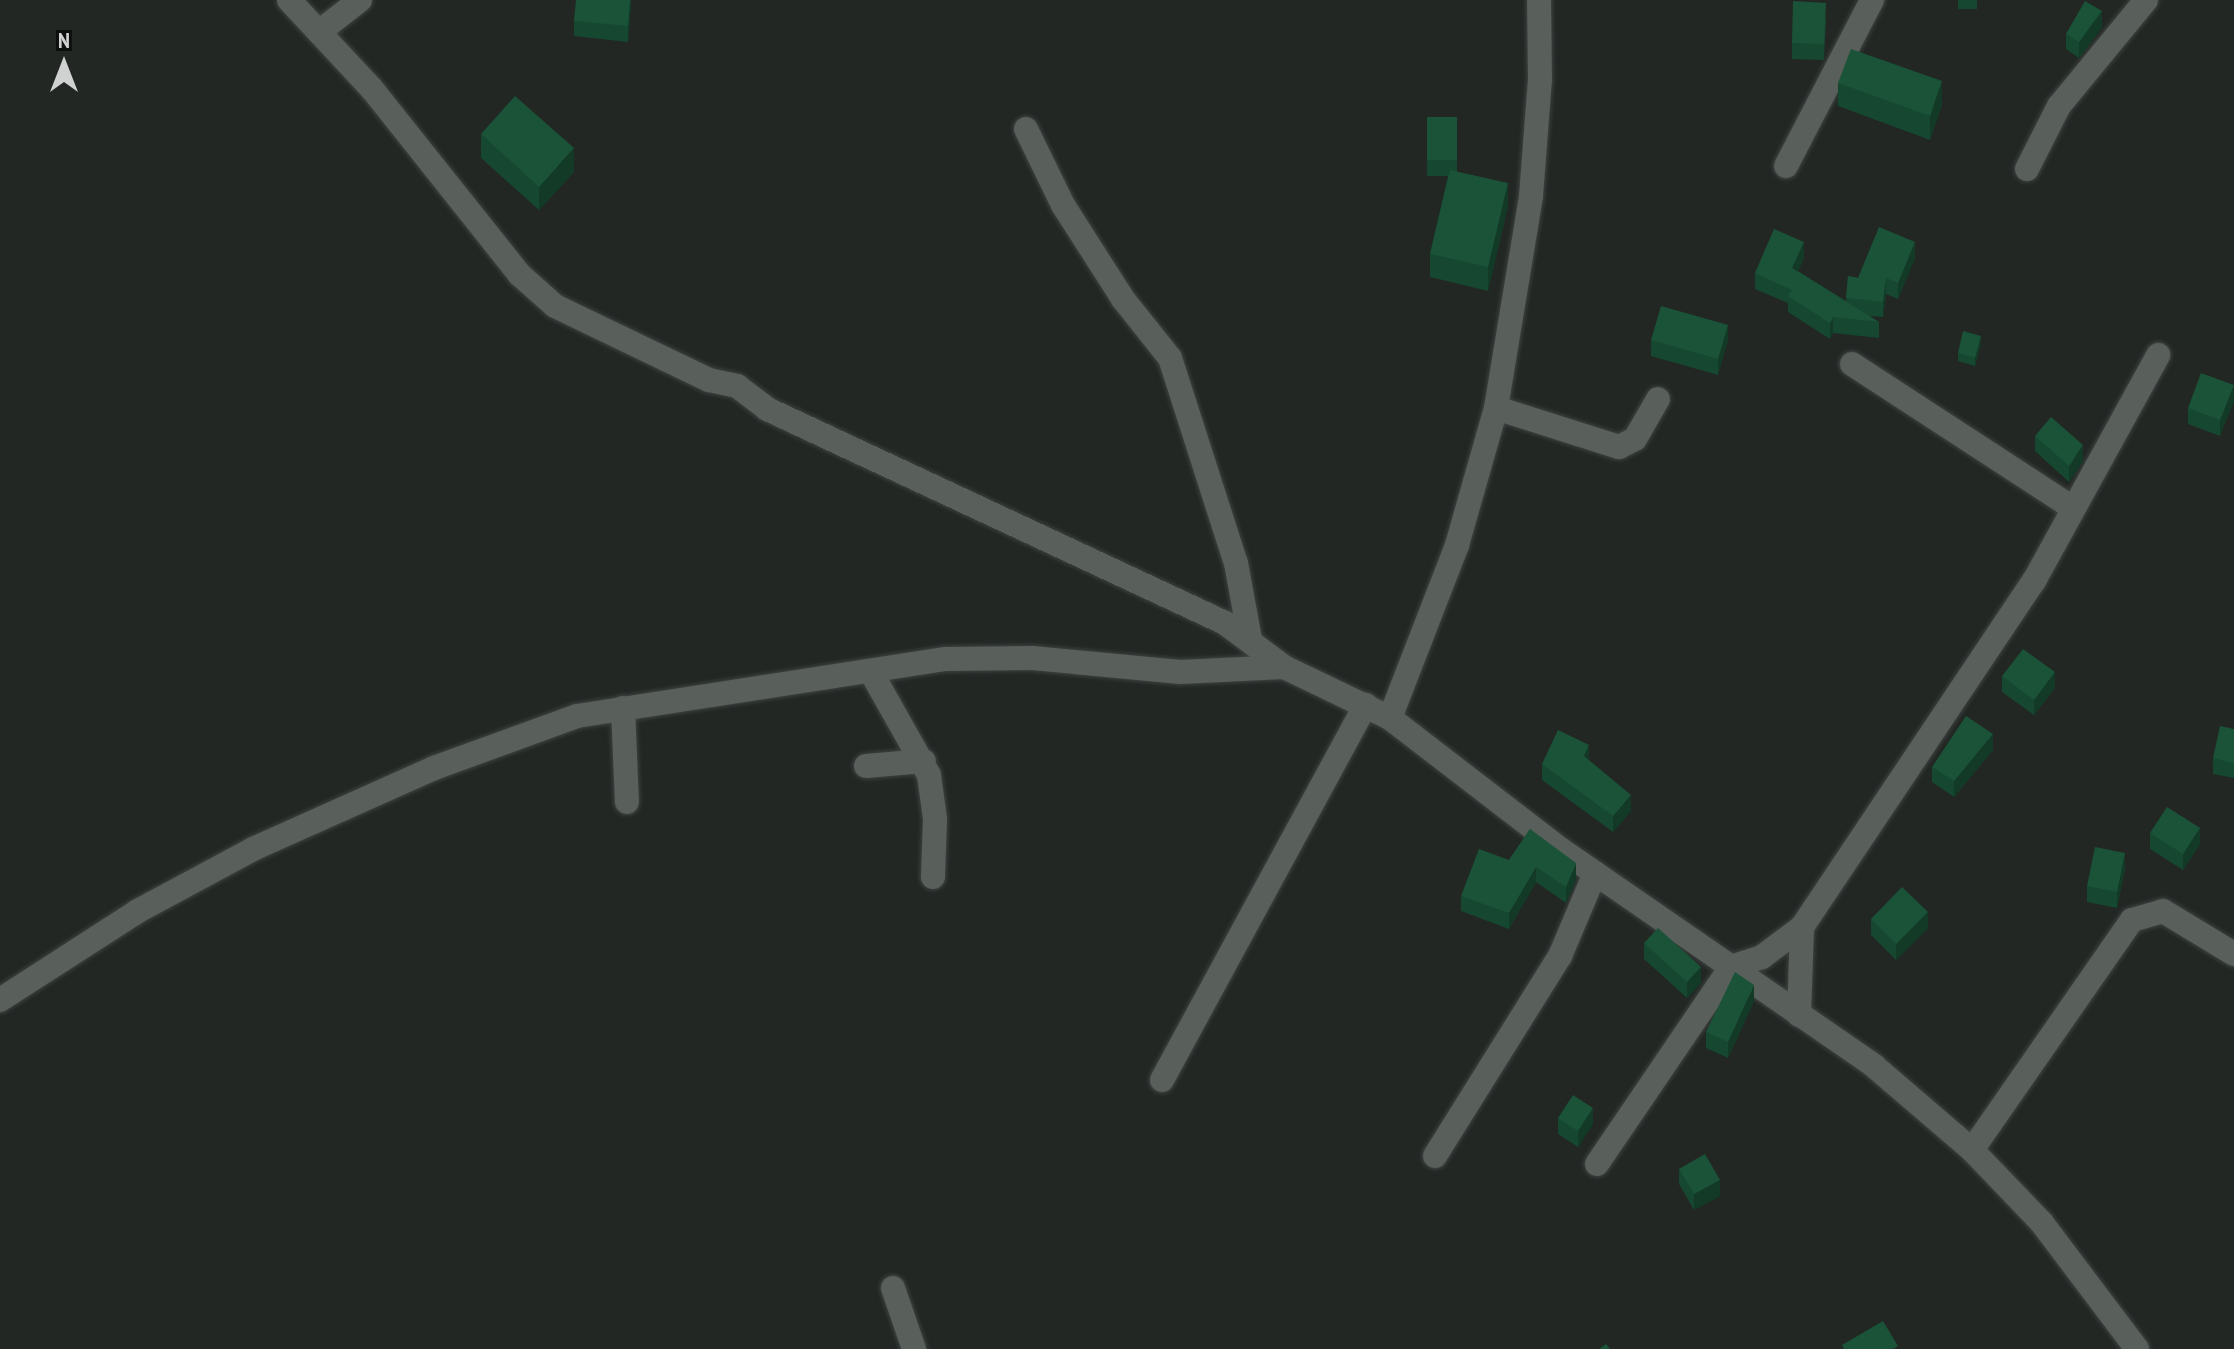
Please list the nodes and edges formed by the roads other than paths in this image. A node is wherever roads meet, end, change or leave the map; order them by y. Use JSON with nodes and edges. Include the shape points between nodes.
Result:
{"nodes":[{"id":1,"x":289,"y":0,"type":"edge"},
{"id":2,"x":360,"y":0,"type":"edge"},
{"id":3,"x":1539,"y":0,"type":"edge"},
{"id":4,"x":1872,"y":0,"type":"edge"},
{"id":5,"x":2146,"y":0,"type":"edge"},
{"id":6,"x":319,"y":32,"type":"junction"},
{"id":7,"x":1026,"y":129,"type":"dead end"},
{"id":8,"x":1786,"y":166,"type":"dead end"},
{"id":9,"x":2027,"y":169,"type":"dead end"},
{"id":10,"x":2158,"y":355,"type":"dead end"},
{"id":11,"x":1852,"y":364,"type":"dead end"},
{"id":12,"x":1658,"y":399,"type":"dead end"},
{"id":13,"x":1496,"y":408,"type":"junction"},
{"id":14,"x":2073,"y":508,"type":"junction"},
{"id":15,"x":1250,"y":639,"type":"junction"},
{"id":16,"x":1284,"y":667,"type":"junction"},
{"id":17,"x":871,"y":672,"type":"junction"},
{"id":18,"x":1366,"y":705,"type":"junction"},
{"id":19,"x":623,"y":708,"type":"junction"},
{"id":20,"x":1390,"y":718,"type":"junction"},
{"id":21,"x":924,"y":761,"type":"junction"},
{"id":22,"x":866,"y":766,"type":"dead end"},
{"id":23,"x":627,"y":802,"type":"dead end"},
{"id":24,"x":1595,"y":873,"type":"junction"},
{"id":25,"x":933,"y":877,"type":"dead end"},
{"id":26,"x":1802,"y":927,"type":"junction"},
{"id":27,"x":2234,"y":954,"type":"edge"},
{"id":28,"x":1731,"y":967,"type":"junction"},
{"id":29,"x":0,"y":1000,"type":"edge"},
{"id":30,"x":1799,"y":1015,"type":"junction"},
{"id":31,"x":1162,"y":1080,"type":"dead end"},
{"id":32,"x":1972,"y":1150,"type":"junction"},
{"id":33,"x":1435,"y":1156,"type":"dead end"},
{"id":34,"x":1597,"y":1164,"type":"dead end"},
{"id":35,"x":893,"y":1288,"type":"dead end"},
{"id":36,"x":914,"y":1349,"type":"edge"},
{"id":37,"x":2137,"y":1349,"type":"edge"}],
"edges":[{"from":1,"to":6,"type":"street"},
{"from":2,"to":6,"type":"street"},
{"from":3,"to":13,"type":"street","via":[[1540,80],[1531,196]]},
{"from":4,"to":8,"type":"street"},
{"from":5,"to":9,"type":"street","via":[[2059,106]]},
{"from":6,"to":15,"type":"street","via":[[372,89],[519,274],[555,306],[709,380],[737,386],[767,409],[1086,554]]},
{"from":7,"to":15,"type":"street","via":[[1063,205],[1176,372],[1236,563]]},
{"from":10,"to":14,"type":"street"},
{"from":11,"to":14,"type":"street"},
{"from":12,"to":13,"type":"street","via":[[1635,439],[1619,447]]},
{"from":13,"to":20,"type":"street","via":[[1457,545]]},
{"from":14,"to":26,"type":"street","via":[[2034,581]]},
{"from":15,"to":16,"type":"street"},
{"from":16,"to":17,"type":"street","via":[[1180,672],[1032,658],[946,659]]},
{"from":16,"to":18,"type":"street"},
{"from":17,"to":19,"type":"street"},
{"from":17,"to":21,"type":"street"},
{"from":18,"to":20,"type":"street"},
{"from":18,"to":31,"type":"street"},
{"from":19,"to":23,"type":"street"},
{"from":19,"to":29,"type":"street","via":[[532,729],[253,849],[138,911]]},
{"from":20,"to":24,"type":"street"},
{"from":21,"to":22,"type":"street"},
{"from":21,"to":25,"type":"street","via":[[935,819]]},
{"from":24,"to":28,"type":"street"},
{"from":24,"to":33,"type":"street","via":[[1560,956]]},
{"from":26,"to":28,"type":"street","via":[[1762,957]]},
{"from":26,"to":30,"type":"street"},
{"from":27,"to":32,"type":"street","via":[[2163,911],[2132,920]]},
{"from":28,"to":30,"type":"street"},
{"from":28,"to":34,"type":"street"},
{"from":30,"to":32,"type":"street","via":[[1874,1066]]},
{"from":32,"to":37,"type":"street","via":[[2081,1270]]},
{"from":35,"to":36,"type":"street"}]}
